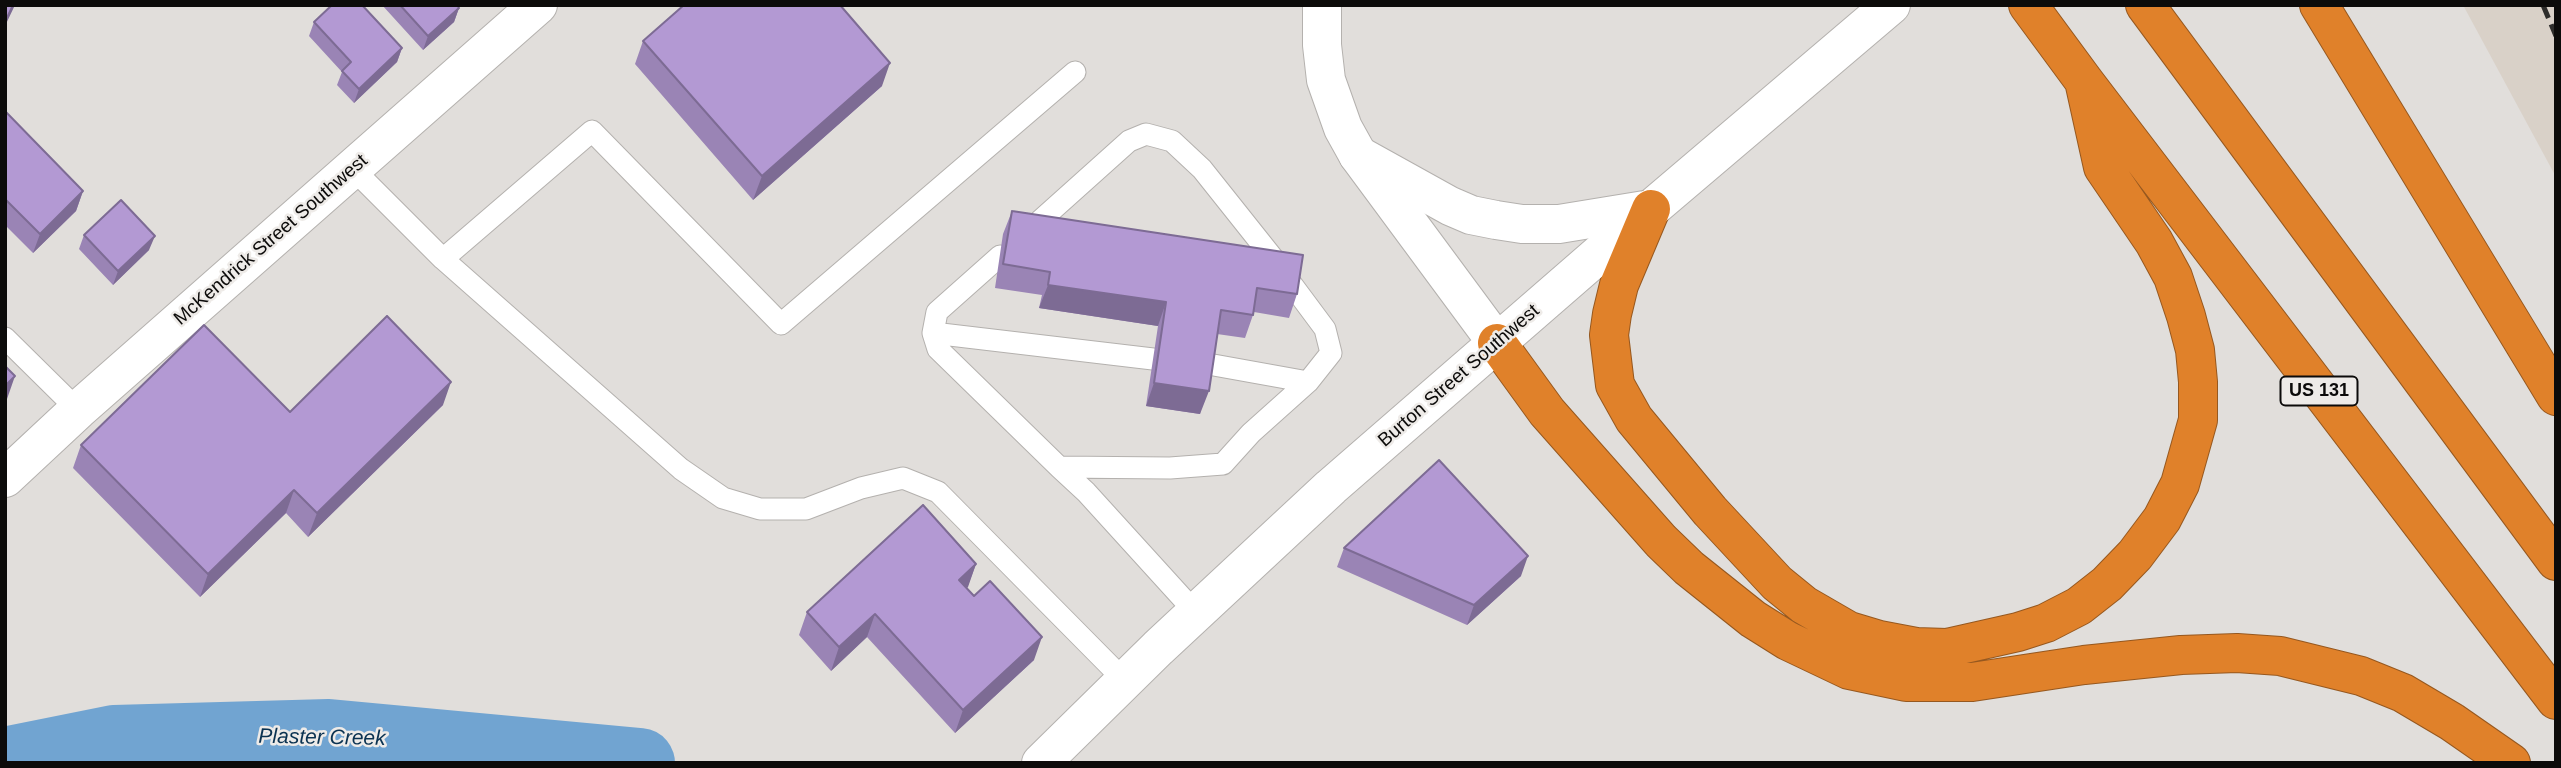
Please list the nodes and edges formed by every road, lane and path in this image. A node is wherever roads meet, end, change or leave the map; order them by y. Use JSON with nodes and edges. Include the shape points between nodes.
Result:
{"nodes":[{"id":1,"x":538,"y":5,"type":"edge"},
{"id":2,"x":1322,"y":5,"type":"edge"},
{"id":3,"x":1891,"y":5,"type":"edge"},
{"id":4,"x":2028,"y":5,"type":"edge"},
{"id":5,"x":2145,"y":5,"type":"edge"},
{"id":6,"x":2319,"y":5,"type":"edge"},
{"id":7,"x":1075,"y":72,"type":"dead end"},
{"id":8,"x":2084,"y":81,"type":"junction"},
{"id":9,"x":1358,"y":155,"type":"junction"},
{"id":10,"x":352,"y":169,"type":"junction"},
{"id":11,"x":1651,"y":209,"type":"junction"},
{"id":12,"x":1022,"y":237,"type":"edge"},
{"id":13,"x":1000,"y":256,"type":"dead end"},
{"id":14,"x":443,"y":259,"type":"junction"},
{"id":15,"x":933,"y":332,"type":"junction"},
{"id":16,"x":5,"y":338,"type":"edge"},
{"id":17,"x":1497,"y":344,"type":"junction"},
{"id":18,"x":1153,"y":359,"type":"dead end"},
{"id":19,"x":1208,"y":364,"type":"edge"},
{"id":20,"x":1308,"y":382,"type":"junction"},
{"id":21,"x":2556,"y":396,"type":"edge"},
{"id":22,"x":78,"y":410,"type":"junction"},
{"id":23,"x":1059,"y":467,"type":"junction"},
{"id":24,"x":5,"y":478,"type":"edge"},
{"id":25,"x":2556,"y":561,"type":"edge"},
{"id":26,"x":1196,"y":613,"type":"junction"},
{"id":27,"x":1126,"y":682,"type":"junction"},
{"id":28,"x":2556,"y":699,"type":"edge"},
{"id":29,"x":1053,"y":752,"type":"edge"},
{"id":30,"x":2511,"y":763,"type":"edge"}],
"edges":[{"from":1,"to":10,"type":"main road","name":"McKendrick Street Southwest"},
{"from":2,"to":9,"type":"main road","via":[[1326,80]]},
{"from":3,"to":11,"type":"main road","name":"Burton Street Southwest"},
{"from":4,"to":8,"type":"highway","number":"US 131"},
{"from":5,"to":25,"type":"highway"},
{"from":6,"to":21,"type":"highway"},
{"from":7,"to":14,"type":"lane","via":[[781,324],[592,131]]},
{"from":8,"to":11,"type":"highway","via":[[2103,167],[2173,277],[2194,350],[2198,420],[2180,484],[2162,519],[2135,555],[2079,606],[2018,632],[1947,648],[1916,647],[1849,631],[1777,583],[1710,510],[1634,419],[1615,384],[1609,335],[1612,314],[1619,285]]},
{"from":8,"to":28,"type":"highway","number":"US 131"},
{"from":9,"to":11,"type":"main road","via":[[1450,206],[1496,220],[1559,224]]},
{"from":9,"to":17,"type":"main road"},
{"from":10,"to":14,"type":"lane"},
{"from":10,"to":22,"type":"main road","name":"McKendrick Street Southwest"},
{"from":11,"to":17,"type":"main road","name":"Burton Street Southwest"},
{"from":12,"to":20,"type":"lane","via":[[1129,141],[1146,134],[1172,141],[1202,169],[1325,329],[1331,353]]},
{"from":13,"to":15,"type":"lane","via":[[937,312]]},
{"from":14,"to":27,"type":"lane","via":[[681,469],[723,498],[760,509],[806,509],[904,478],[937,492]]},
{"from":15,"to":18,"type":"lane"},
{"from":15,"to":23,"type":"lane","via":[[938,349]]},
{"from":16,"to":22,"type":"lane"},
{"from":17,"to":26,"type":"main road","name":"Burton Street Southwest","via":[[1331,487]]},
{"from":17,"to":30,"type":"highway","via":[[1547,412],[1689,568],[1753,619],[1849,670],[1906,682],[1972,682],[2181,655],[2280,656],[2361,676],[2403,694]]},
{"from":19,"to":20,"type":"lane"},
{"from":20,"to":23,"type":"lane","via":[[1223,464]]},
{"from":22,"to":24,"type":"main road","name":"McKendrick Street Southwest"},
{"from":23,"to":26,"type":"lane"},
{"from":26,"to":27,"type":"main road","name":"Burton Street Southwest"},
{"from":27,"to":29,"type":"main road","name":"Burton Street Southwest"}]}
